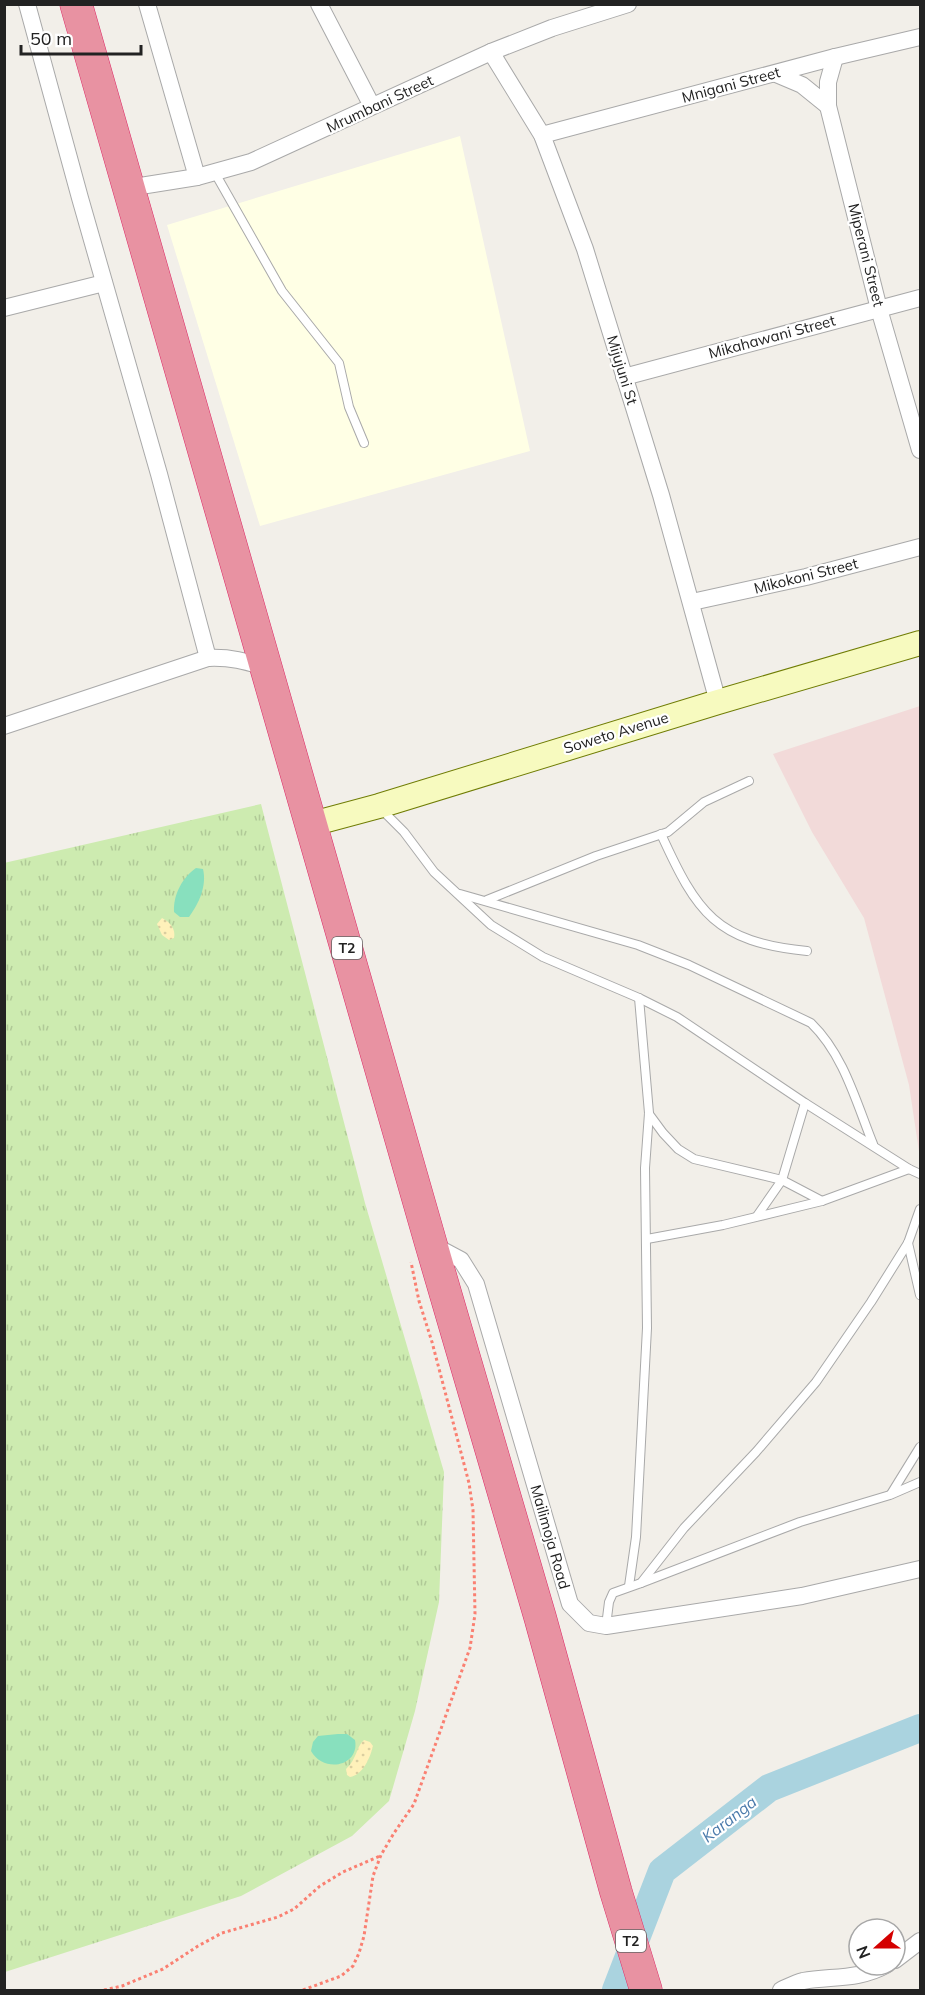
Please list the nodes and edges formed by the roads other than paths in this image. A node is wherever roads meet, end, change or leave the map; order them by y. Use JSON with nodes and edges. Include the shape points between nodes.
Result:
{"nodes":[{"id":1,"x":27,"y":4,"type":"edge"},
{"id":2,"x":76,"y":4,"type":"edge"},
{"id":3,"x":147,"y":4,"type":"edge"},
{"id":4,"x":319,"y":4,"type":"edge"},
{"id":5,"x":628,"y":4,"type":"edge"},
{"id":6,"x":921,"y":37,"type":"edge"},
{"id":7,"x":491,"y":52,"type":"junction"},
{"id":8,"x":835,"y":57,"type":"junction"},
{"id":9,"x":776,"y":74,"type":"junction"},
{"id":10,"x":372,"y":106,"type":"junction"},
{"id":11,"x":828,"y":106,"type":"junction"},
{"id":12,"x":542,"y":135,"type":"junction"},
{"id":13,"x":215,"y":173,"type":"junction"},
{"id":14,"x":197,"y":177,"type":"junction"},
{"id":15,"x":128,"y":188,"type":"junction"},
{"id":16,"x":104,"y":283,"type":"junction"},
{"id":17,"x":921,"y":298,"type":"edge"},
{"id":18,"x":4,"y":308,"type":"edge"},
{"id":19,"x":879,"y":309,"type":"junction"},
{"id":20,"x":624,"y":377,"type":"junction"},
{"id":21,"x":364,"y":443,"type":"dead end"},
{"id":22,"x":921,"y":450,"type":"edge"},
{"id":23,"x":921,"y":547,"type":"edge"},
{"id":24,"x":692,"y":602,"type":"junction"},
{"id":25,"x":921,"y":643,"type":"edge"},
{"id":26,"x":208,"y":658,"type":"junction"},
{"id":27,"x":266,"y":669,"type":"junction"},
{"id":28,"x":718,"y":702,"type":"junction"},
{"id":29,"x":4,"y":726,"type":"edge"},
{"id":30,"x":749,"y":781,"type":"dead end"},
{"id":31,"x":379,"y":806,"type":"junction"},
{"id":32,"x":312,"y":824,"type":"junction"},
{"id":33,"x":661,"y":834,"type":"junction"},
{"id":34,"x":458,"y":894,"type":"junction"},
{"id":35,"x":486,"y":901,"type":"junction"},
{"id":36,"x":807,"y":951,"type":"dead end"},
{"id":37,"x":639,"y":998,"type":"junction"},
{"id":38,"x":805,"y":1103,"type":"junction"},
{"id":39,"x":649,"y":1113,"type":"junction"},
{"id":40,"x":873,"y":1144,"type":"junction"},
{"id":41,"x":909,"y":1169,"type":"junction"},
{"id":42,"x":921,"y":1174,"type":"edge"},
{"id":43,"x":782,"y":1180,"type":"junction"},
{"id":44,"x":822,"y":1201,"type":"junction"},
{"id":45,"x":921,"y":1209,"type":"edge"},
{"id":46,"x":757,"y":1216,"type":"junction"},
{"id":47,"x":647,"y":1239,"type":"junction"},
{"id":48,"x":908,"y":1243,"type":"junction"},
{"id":49,"x":421,"y":1251,"type":"junction"},
{"id":50,"x":921,"y":1295,"type":"edge"},
{"id":51,"x":921,"y":1447,"type":"edge"},
{"id":52,"x":921,"y":1482,"type":"edge"},
{"id":53,"x":890,"y":1495,"type":"junction"},
{"id":54,"x":921,"y":1569,"type":"edge"},
{"id":55,"x":641,"y":1583,"type":"junction"},
{"id":56,"x":629,"y":1586,"type":"junction"},
{"id":57,"x":606,"y":1626,"type":"junction"},
{"id":58,"x":921,"y":1941,"type":"edge"},
{"id":59,"x":907,"y":1951,"type":"edge"},
{"id":60,"x":853,"y":1977,"type":"edge"},
{"id":61,"x":646,"y":1990,"type":"edge"},
{"id":62,"x":781,"y":1990,"type":"edge"}],
"edges":[{"from":1,"to":16,"type":"street"},
{"from":2,"to":15,"type":"highway","number":"T2"},
{"from":3,"to":14,"type":"street"},
{"from":4,"to":10,"type":"street"},
{"from":5,"to":7,"type":"street","name":"Mrumbani Street"},
{"from":6,"to":8,"type":"street","name":"Mnigani Street"},
{"from":7,"to":10,"type":"street","name":"Mrumbani Street"},
{"from":7,"to":12,"type":"street","name":"Mijujuni St"},
{"from":8,"to":9,"type":"street","name":"Mnigani Street"},
{"from":8,"to":11,"type":"street","name":"Miperani Street","via":[[828,82]]},
{"from":9,"to":11,"type":"street","via":[[802,85]]},
{"from":9,"to":12,"type":"street","name":"Mnigani Street"},
{"from":10,"to":13,"type":"street","name":"Mrumbani Street","via":[[298,142]]},
{"from":11,"to":19,"type":"street","name":"Miperani Street"},
{"from":12,"to":20,"type":"street","name":"Mijujuni St","via":[[585,249]]},
{"from":13,"to":14,"type":"street","name":"Mrumbani Street"},
{"from":13,"to":21,"type":"lane","via":[[282,291],[339,363],[349,407]]},
{"from":14,"to":15,"type":"street","name":"Mrumbani Street"},
{"from":15,"to":27,"type":"highway","number":"T2"},
{"from":16,"to":18,"type":"street"},
{"from":16,"to":26,"type":"street"},
{"from":17,"to":19,"type":"street","name":"Mikahawani Street"},
{"from":19,"to":20,"type":"street","name":"Mikahawani Street"},
{"from":19,"to":22,"type":"street","name":"Miperani Street"},
{"from":20,"to":24,"type":"street","name":"Mijujuni St"},
{"from":23,"to":24,"type":"street","name":"Mikokoni Street"},
{"from":24,"to":28,"type":"street","name":"Mijujuni St"},
{"from":25,"to":28,"type":"street","name":"Soweto Avenue"},
{"from":26,"to":27,"type":"street","via":[[240,659]]},
{"from":26,"to":29,"type":"street"},
{"from":27,"to":32,"type":"highway","number":"T2"},
{"from":28,"to":31,"type":"street","name":"Soweto Avenue"},
{"from":30,"to":33,"type":"lane","via":[[704,802]]},
{"from":31,"to":32,"type":"street","name":"Soweto Avenue"},
{"from":31,"to":34,"type":"lane","via":[[434,872]]},
{"from":32,"to":49,"type":"highway","number":"T2"},
{"from":33,"to":35,"type":"lane"},
{"from":33,"to":36,"type":"lane","via":[[685,885],[718,924],[754,942]]},
{"from":34,"to":35,"type":"lane"},
{"from":34,"to":37,"type":"lane","via":[[516,942],[572,971]]},
{"from":35,"to":40,"type":"lane","via":[[638,945],[811,1023],[838,1057]]},
{"from":37,"to":38,"type":"lane","via":[[677,1017]]},
{"from":37,"to":39,"type":"lane"},
{"from":38,"to":40,"type":"lane"},
{"from":38,"to":43,"type":"lane"},
{"from":39,"to":43,"type":"lane","via":[[678,1149],[694,1159]]},
{"from":39,"to":47,"type":"lane","via":[[645,1168]]},
{"from":40,"to":41,"type":"lane"},
{"from":41,"to":42,"type":"lane"},
{"from":41,"to":44,"type":"lane"},
{"from":43,"to":44,"type":"lane"},
{"from":43,"to":46,"type":"lane"},
{"from":44,"to":46,"type":"lane"},
{"from":45,"to":48,"type":"lane"},
{"from":46,"to":47,"type":"lane"},
{"from":47,"to":56,"type":"lane","via":[[647,1340],[636,1537]]},
{"from":48,"to":50,"type":"lane"},
{"from":48,"to":55,"type":"lane","via":[[816,1383],[684,1528]]},
{"from":49,"to":57,"type":"street","name":"Mailimoja Road","via":[[460,1260],[476,1284],[570,1604],[590,1623]]},
{"from":49,"to":61,"type":"highway","number":"T2","via":[[540,1617]]},
{"from":51,"to":53,"type":"lane"},
{"from":52,"to":53,"type":"lane"},
{"from":53,"to":55,"type":"lane","via":[[800,1522]]},
{"from":54,"to":57,"type":"street","via":[[802,1596]]},
{"from":55,"to":56,"type":"lane"},
{"from":56,"to":57,"type":"lane","via":[[614,1593]]},
{"from":58,"to":59,"type":"street"},
{"from":60,"to":62,"type":"street","via":[[800,1982]]}]}
